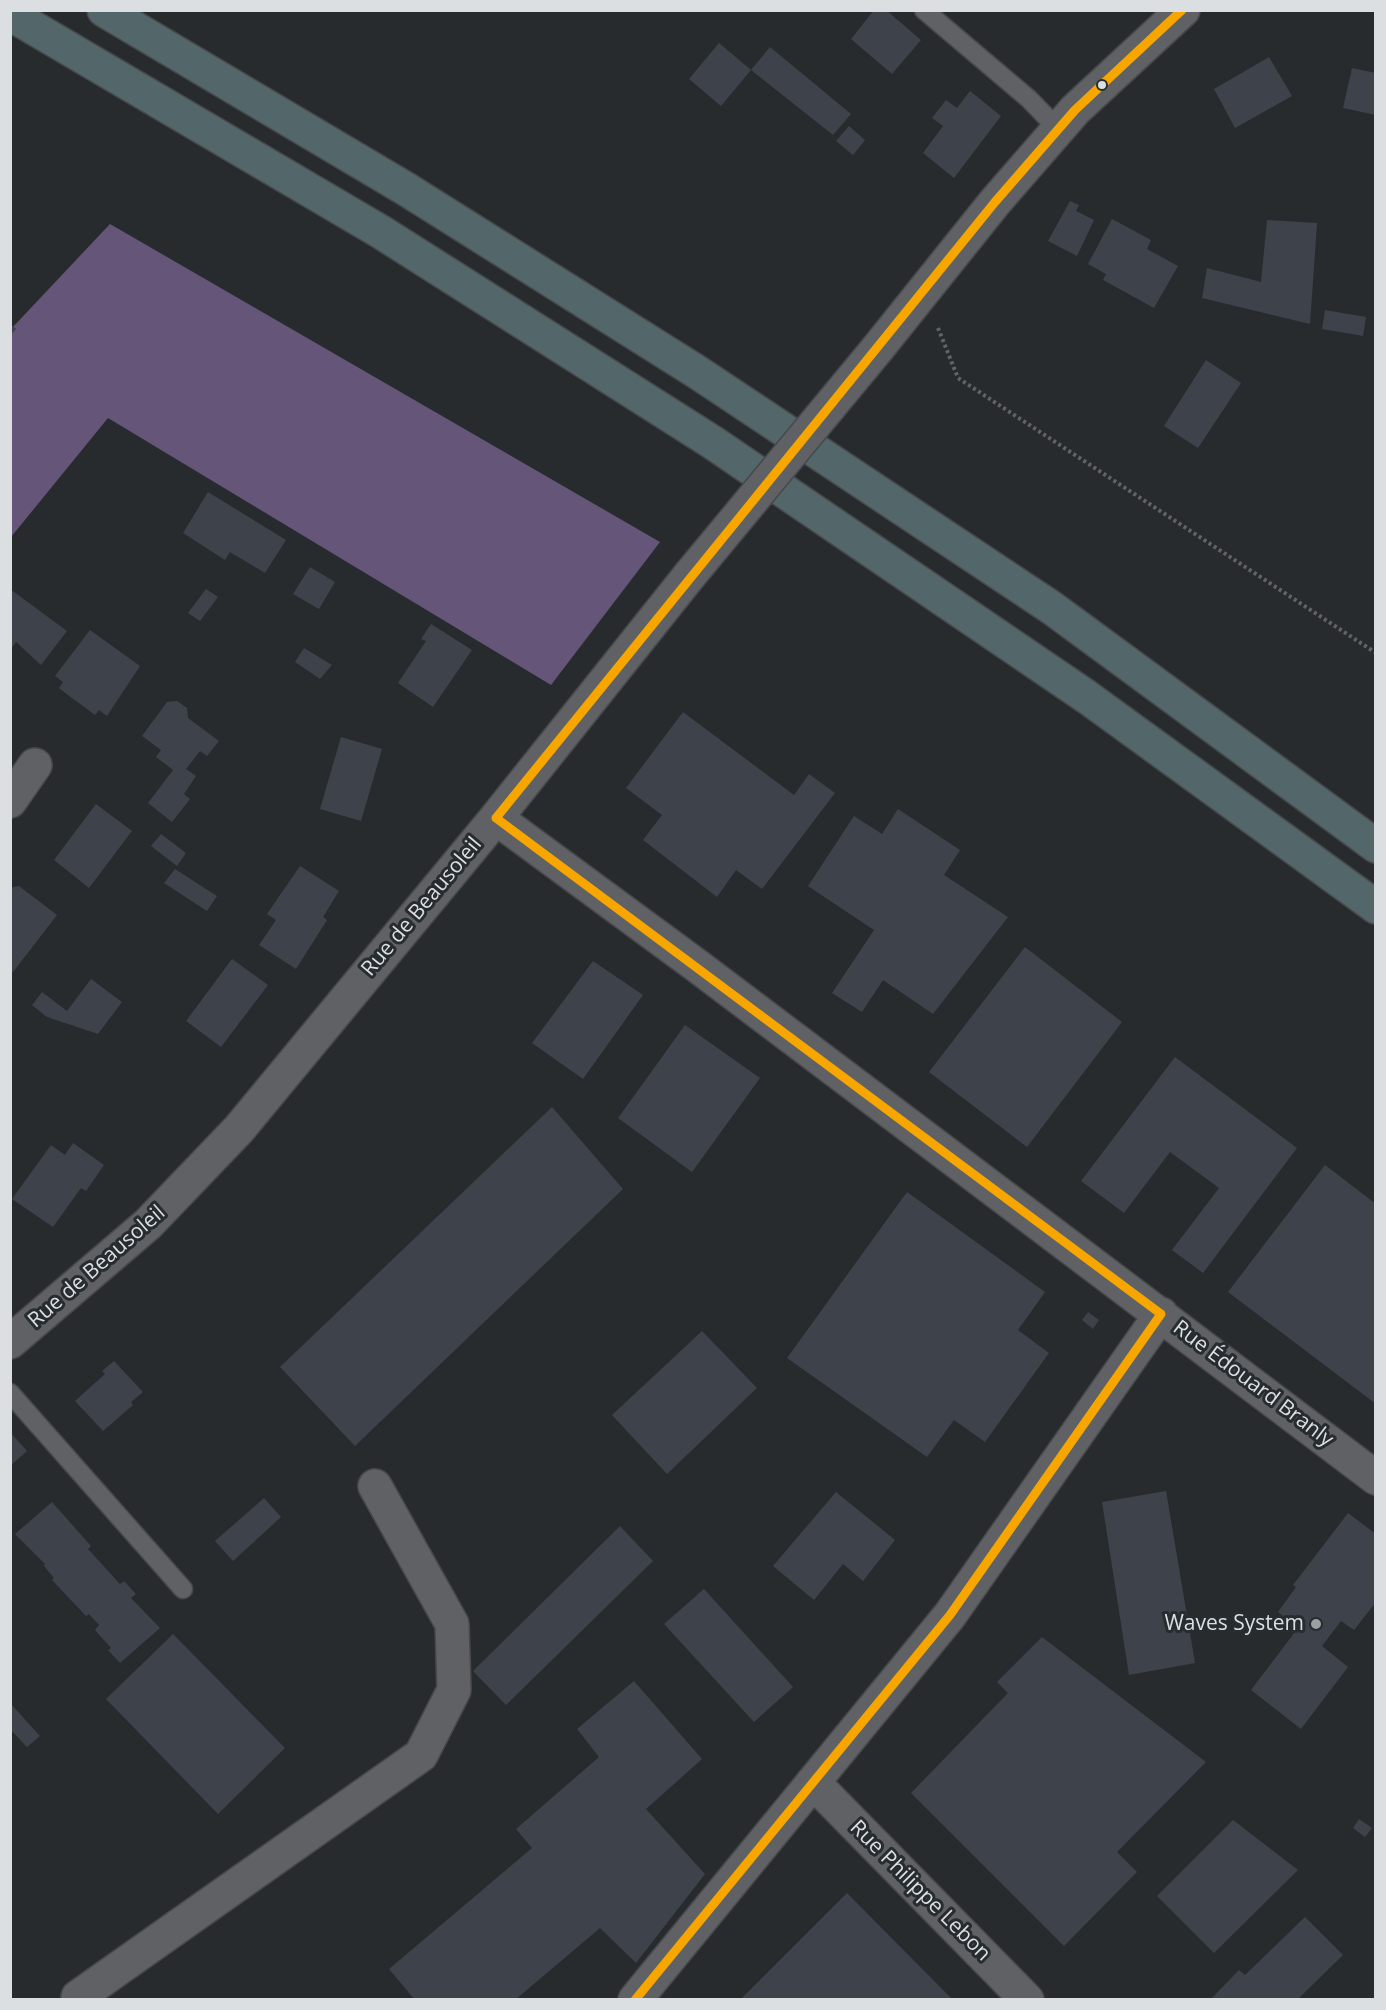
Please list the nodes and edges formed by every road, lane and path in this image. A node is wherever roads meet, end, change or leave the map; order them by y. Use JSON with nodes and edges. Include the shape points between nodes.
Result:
{"nodes":[{"id":1,"x":104,"y":10,"type":"edge"},
{"id":2,"x":924,"y":10,"type":"edge"},
{"id":3,"x":1183,"y":10,"type":"edge"},
{"id":4,"x":10,"y":14,"type":"edge"},
{"id":5,"x":1058,"y":129,"type":"junction"},
{"id":6,"x":923,"y":291,"type":"junction"},
{"id":7,"x":1052,"y":608,"type":"junction"},
{"id":8,"x":1376,"y":653,"type":"edge"},
{"id":9,"x":35,"y":765,"type":"dead end"},
{"id":10,"x":10,"y":801,"type":"edge"},
{"id":11,"x":496,"y":818,"type":"junction"},
{"id":12,"x":1376,"y":822,"type":"edge"},
{"id":13,"x":1376,"y":846,"type":"edge"},
{"id":14,"x":1376,"y":907,"type":"edge"},
{"id":15,"x":1161,"y":1314,"type":"junction"},
{"id":16,"x":10,"y":1342,"type":"edge"},
{"id":17,"x":10,"y":1392,"type":"edge"},
{"id":18,"x":1376,"y":1478,"type":"edge"},
{"id":19,"x":375,"y":1486,"type":"dead end"},
{"id":20,"x":183,"y":1588,"type":"dead end"},
{"id":21,"x":813,"y":1782,"type":"junction"},
{"id":22,"x":78,"y":1998,"type":"edge"},
{"id":23,"x":635,"y":2000,"type":"edge"},
{"id":24,"x":1027,"y":2000,"type":"edge"}],
"edges":[{"from":1,"to":7,"type":"highway","via":[[377,171],[578,296]]},
{"from":2,"to":5,"type":"lane","via":[[1029,99]]},
{"from":3,"to":5,"type":"street","name":"Rue de Beausoleil","via":[[1127,59]]},
{"from":4,"to":14,"type":"highway","via":[[381,232],[712,442],[1086,697]]},
{"from":5,"to":6,"type":"street","name":"Rue de Beausoleil"},
{"from":6,"to":8,"type":"path","via":[[958,378]]},
{"from":6,"to":11,"type":"street","name":"Rue de Beausoleil","bridge":true},
{"from":7,"to":12,"type":"highway","via":[[1158,660]]},
{"from":7,"to":13,"type":"highway"},
{"from":9,"to":10,"type":"street"},
{"from":11,"to":15,"type":"street","name":"Rue Édouard Branly"},
{"from":11,"to":16,"type":"street","name":"Rue de Beausoleil","via":[[202,1171],[148,1224]]},
{"from":15,"to":18,"type":"street","name":"Rue Édouard Branly"},
{"from":15,"to":21,"type":"street","via":[[950,1615]]},
{"from":17,"to":20,"type":"lane"},
{"from":19,"to":22,"type":"street","via":[[452,1624],[454,1690],[421,1755]]},
{"from":21,"to":23,"type":"street"},
{"from":21,"to":24,"type":"street","name":"Rue Philippe Lebon"}]}
